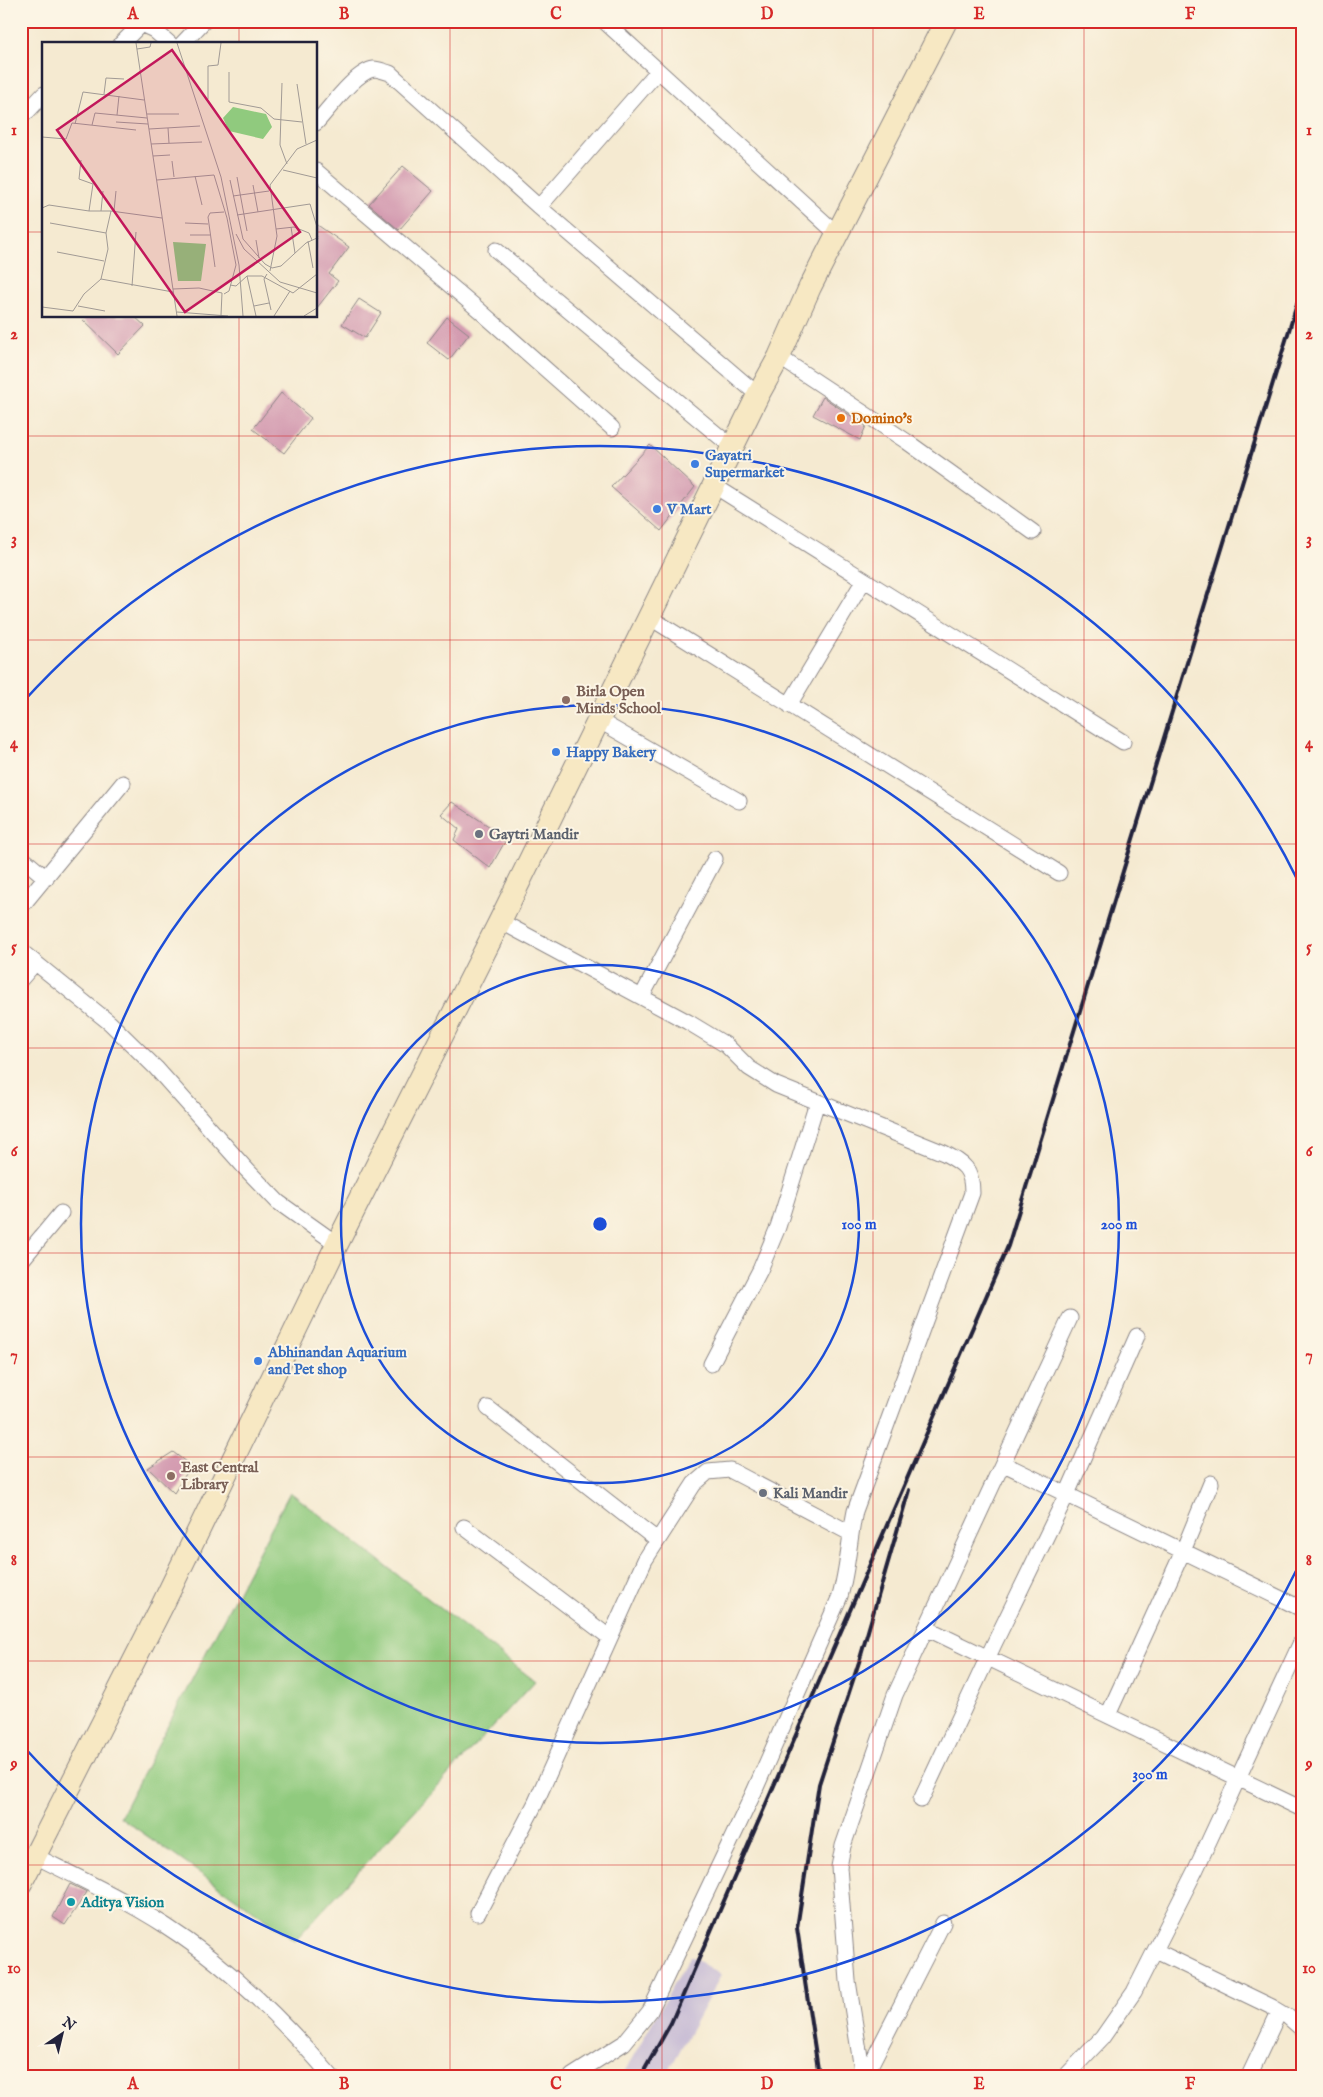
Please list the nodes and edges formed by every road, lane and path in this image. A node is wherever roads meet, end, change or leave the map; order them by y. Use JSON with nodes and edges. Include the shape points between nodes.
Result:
{"nodes":[{"id":1,"x":204,"y":21,"type":"edge"},
{"id":2,"x":604,"y":21,"type":"edge"},
{"id":3,"x":946,"y":21,"type":"edge"},
{"id":4,"x":123,"y":42,"type":"edge"},
{"id":5,"x":168,"y":42,"type":"edge"},
{"id":6,"x":184,"y":42,"type":"edge"},
{"id":7,"x":658,"y":71,"type":"junction"},
{"id":8,"x":42,"y":96,"type":"edge"},
{"id":9,"x":21,"y":114,"type":"edge"},
{"id":10,"x":318,"y":121,"type":"edge"},
{"id":11,"x":318,"y":173,"type":"edge"},
{"id":12,"x":539,"y":208,"type":"junction"},
{"id":13,"x":837,"y":234,"type":"junction"},
{"id":14,"x":496,"y":250,"type":"dead end"},
{"id":15,"x":779,"y":356,"type":"junction"},
{"id":16,"x":758,"y":395,"type":"junction"},
{"id":17,"x":612,"y":428,"type":"dead end"},
{"id":18,"x":732,"y":447,"type":"junction"},
{"id":19,"x":713,"y":485,"type":"junction"},
{"id":20,"x":1033,"y":532,"type":"dead end"},
{"id":21,"x":864,"y":580,"type":"junction"},
{"id":22,"x":649,"y":617,"type":"junction"},
{"id":23,"x":789,"y":705,"type":"junction"},
{"id":24,"x":598,"y":720,"type":"junction"},
{"id":25,"x":1123,"y":742,"type":"dead end"},
{"id":26,"x":123,"y":783,"type":"dead end"},
{"id":27,"x":739,"y":801,"type":"dead end"},
{"id":28,"x":21,"y":857,"type":"edge"},
{"id":29,"x":715,"y":859,"type":"dead end"},
{"id":30,"x":1059,"y":873,"type":"dead end"},
{"id":31,"x":46,"y":878,"type":"junction"},
{"id":32,"x":21,"y":907,"type":"edge"},
{"id":33,"x":500,"y":922,"type":"junction"},
{"id":34,"x":21,"y":951,"type":"edge"},
{"id":35,"x":35,"y":963,"type":"junction"},
{"id":36,"x":21,"y":979,"type":"edge"},
{"id":37,"x":642,"y":996,"type":"junction"},
{"id":38,"x":817,"y":1102,"type":"junction"},
{"id":39,"x":61,"y":1213,"type":"dead end"},
{"id":40,"x":338,"y":1244,"type":"junction"},
{"id":41,"x":21,"y":1261,"type":"edge"},
{"id":42,"x":1070,"y":1318,"type":"dead end"},
{"id":43,"x":1138,"y":1336,"type":"dead end"},
{"id":44,"x":711,"y":1364,"type":"dead end"},
{"id":45,"x":488,"y":1408,"type":"dead end"},
{"id":46,"x":1004,"y":1464,"type":"junction"},
{"id":47,"x":1211,"y":1483,"type":"dead end"},
{"id":48,"x":1067,"y":1494,"type":"junction"},
{"id":49,"x":464,"y":1526,"type":"dead end"},
{"id":50,"x":850,"y":1533,"type":"junction"},
{"id":51,"x":657,"y":1540,"type":"junction"},
{"id":52,"x":1183,"y":1551,"type":"junction"},
{"id":53,"x":1302,"y":1609,"type":"edge"},
{"id":54,"x":926,"y":1628,"type":"junction"},
{"id":55,"x":609,"y":1637,"type":"junction"},
{"id":56,"x":1302,"y":1640,"type":"edge"},
{"id":57,"x":988,"y":1656,"type":"junction"},
{"id":58,"x":1108,"y":1715,"type":"junction"},
{"id":59,"x":1238,"y":1779,"type":"junction"},
{"id":60,"x":921,"y":1800,"type":"dead end"},
{"id":61,"x":1302,"y":1809,"type":"edge"},
{"id":62,"x":35,"y":1856,"type":"junction"},
{"id":63,"x":22,"y":1881,"type":"edge"},
{"id":64,"x":478,"y":1913,"type":"dead end"},
{"id":65,"x":943,"y":1923,"type":"dead end"},
{"id":66,"x":1156,"y":1951,"type":"junction"},
{"id":67,"x":1279,"y":2012,"type":"junction"},
{"id":68,"x":1302,"y":2029,"type":"edge"},
{"id":69,"x":331,"y":2076,"type":"edge"},
{"id":70,"x":572,"y":2076,"type":"edge"},
{"id":71,"x":864,"y":2076,"type":"edge"},
{"id":72,"x":1066,"y":2076,"type":"edge"},
{"id":73,"x":1248,"y":2076,"type":"edge"}],
"edges":[{"from":1,"to":6,"type":"street"},
{"from":2,"to":7,"type":"street"},
{"from":3,"to":13,"type":"main road"},
{"from":4,"to":5,"type":"street","via":[[141,24]]},
{"from":7,"to":12,"type":"street"},
{"from":7,"to":13,"type":"street"},
{"from":8,"to":9,"type":"street"},
{"from":10,"to":12,"type":"street","via":[[366,71],[376,69],[390,73]]},
{"from":11,"to":17,"type":"street"},
{"from":12,"to":16,"type":"street"},
{"from":13,"to":15,"type":"main road"},
{"from":14,"to":18,"type":"street"},
{"from":15,"to":16,"type":"main road"},
{"from":15,"to":20,"type":"street","via":[[906,440]]},
{"from":16,"to":18,"type":"main road"},
{"from":18,"to":19,"type":"main road"},
{"from":19,"to":21,"type":"street"},
{"from":19,"to":22,"type":"main road"},
{"from":21,"to":23,"type":"street"},
{"from":21,"to":25,"type":"street"},
{"from":22,"to":23,"type":"street"},
{"from":22,"to":24,"type":"main road"},
{"from":23,"to":30,"type":"street"},
{"from":24,"to":27,"type":"street"},
{"from":24,"to":33,"type":"main road"},
{"from":26,"to":31,"type":"street"},
{"from":28,"to":31,"type":"street"},
{"from":29,"to":37,"type":"street"},
{"from":31,"to":32,"type":"street"},
{"from":33,"to":37,"type":"street"},
{"from":33,"to":40,"type":"main road"},
{"from":34,"to":35,"type":"street"},
{"from":35,"to":36,"type":"street"},
{"from":35,"to":40,"type":"street","via":[[110,1023],[156,1068],[278,1202]]},
{"from":37,"to":38,"type":"street","via":[[726,1045],[762,1078]]},
{"from":38,"to":44,"type":"street","via":[[778,1226],[760,1270]]},
{"from":38,"to":50,"type":"street","via":[[944,1153],[963,1164],[972,1177],[972,1193],[855,1511]]},
{"from":39,"to":41,"type":"street"},
{"from":40,"to":62,"type":"main road","via":[[163,1604]]},
{"from":42,"to":46,"type":"street"},
{"from":43,"to":48,"type":"street"},
{"from":45,"to":51,"type":"street"},
{"from":46,"to":48,"type":"street"},
{"from":46,"to":54,"type":"street"},
{"from":47,"to":52,"type":"street"},
{"from":48,"to":52,"type":"street"},
{"from":48,"to":57,"type":"street"},
{"from":49,"to":55,"type":"street"},
{"from":50,"to":51,"type":"street","via":[[730,1470],[718,1470],[708,1472],[694,1484]]},
{"from":50,"to":70,"type":"street","via":[[847,1572],[840,1596],[754,1792],[650,2011],[624,2043]]},
{"from":51,"to":55,"type":"street"},
{"from":52,"to":53,"type":"street"},
{"from":52,"to":58,"type":"street"},
{"from":54,"to":57,"type":"street"},
{"from":54,"to":71,"type":"street","via":[[895,1695],[843,1846],[839,1867],[848,1980]]},
{"from":55,"to":64,"type":"street","via":[[535,1804]]},
{"from":56,"to":59,"type":"street"},
{"from":57,"to":58,"type":"street"},
{"from":57,"to":60,"type":"street"},
{"from":58,"to":59,"type":"street"},
{"from":59,"to":61,"type":"street"},
{"from":59,"to":66,"type":"street"},
{"from":62,"to":63,"type":"main road"},
{"from":62,"to":69,"type":"street","via":[[143,1912],[199,1949],[240,1982],[304,2044]]},
{"from":65,"to":71,"type":"street"},
{"from":66,"to":67,"type":"street"},
{"from":66,"to":72,"type":"street","via":[[1108,2030]]},
{"from":67,"to":68,"type":"street"},
{"from":67,"to":73,"type":"street"}]}
